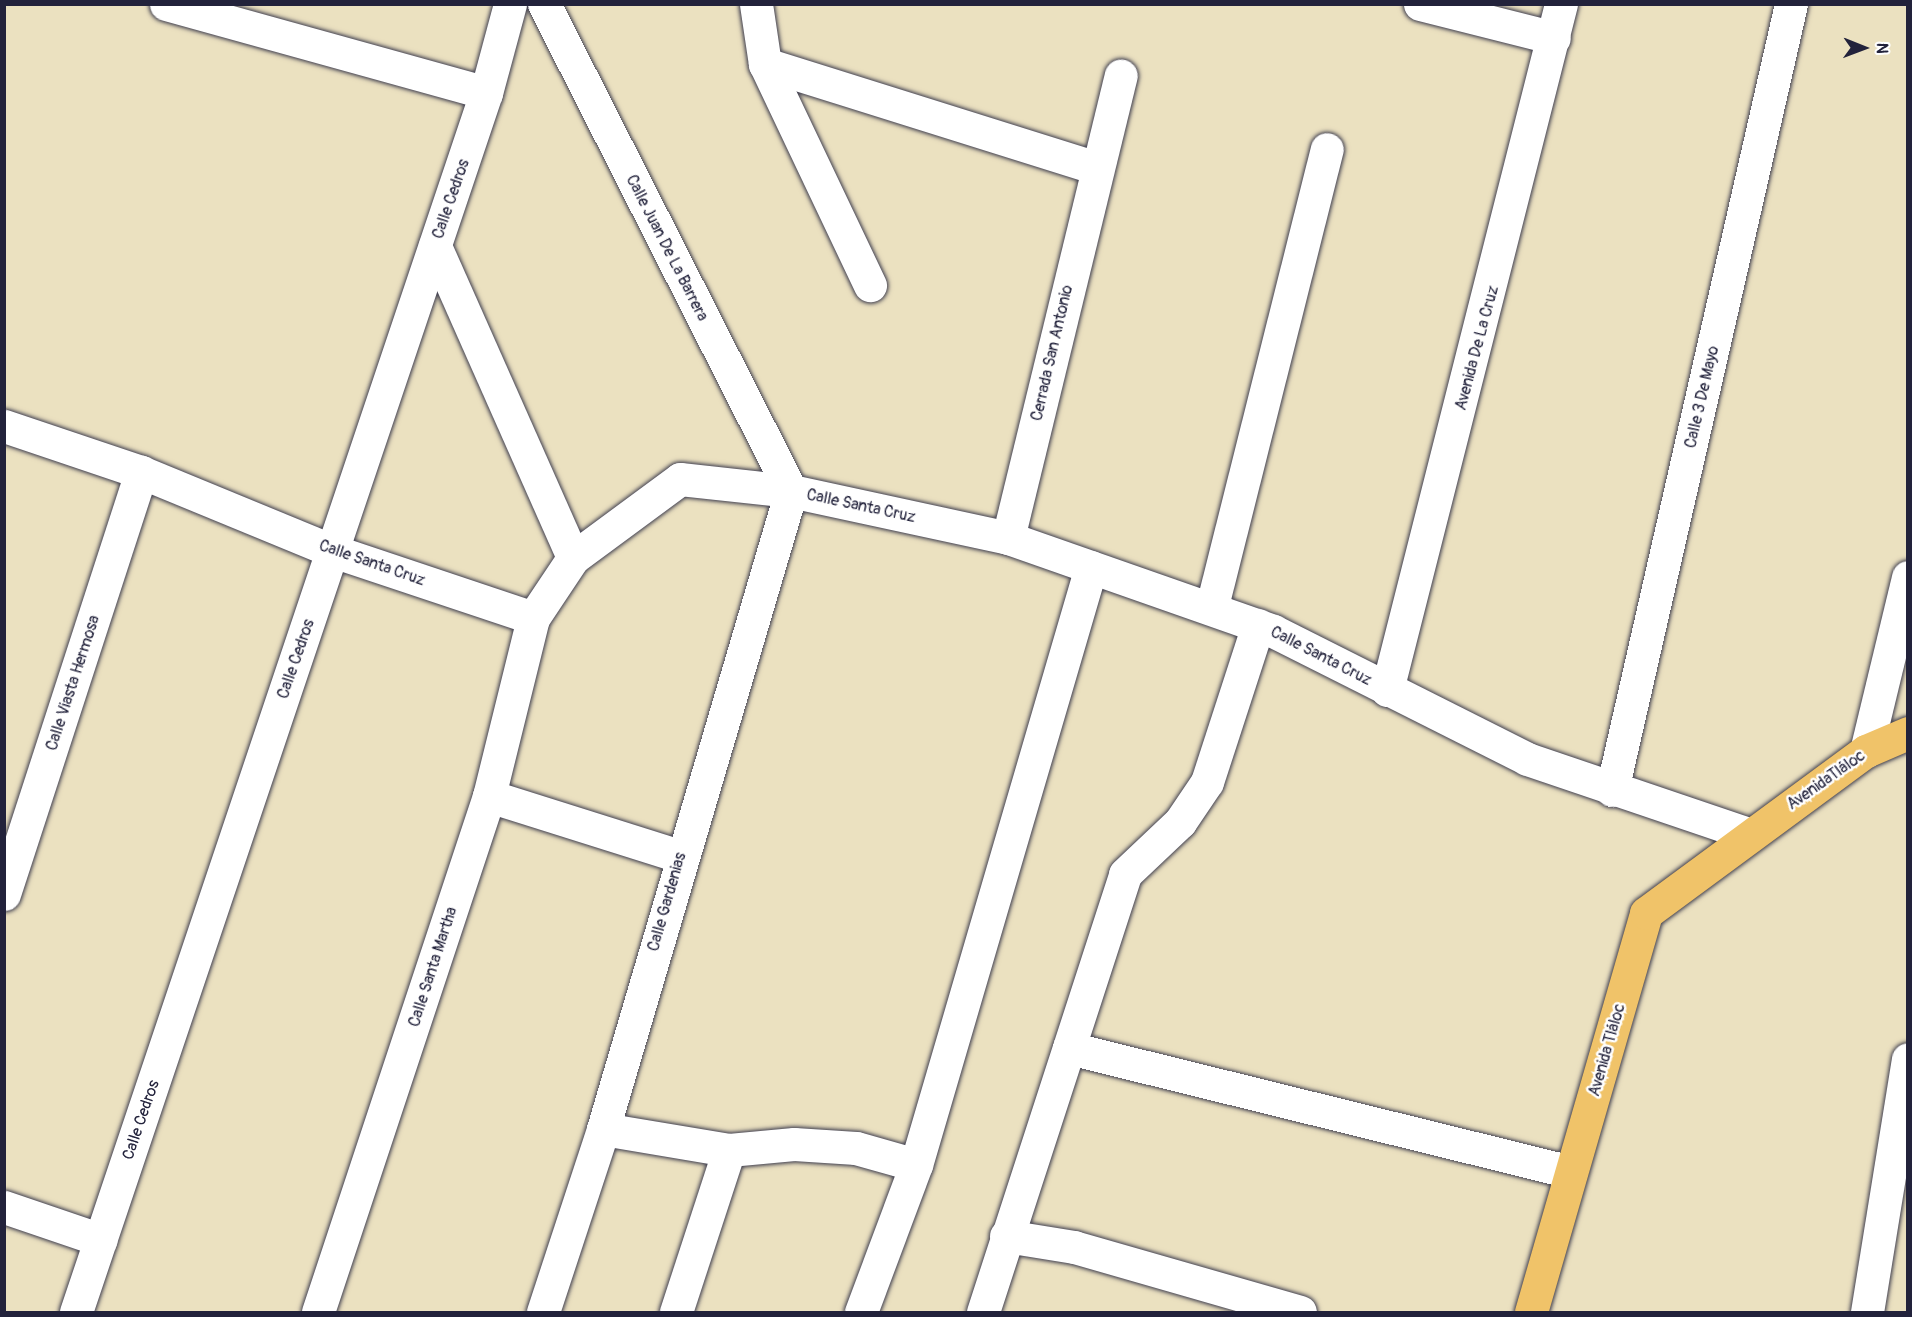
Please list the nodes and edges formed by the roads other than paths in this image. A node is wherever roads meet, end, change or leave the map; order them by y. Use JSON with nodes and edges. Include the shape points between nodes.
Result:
{"nodes":[{"id":1,"x":166,"y":4,"type":"edge"},
{"id":2,"x":510,"y":4,"type":"edge"},
{"id":3,"x":544,"y":4,"type":"edge"},
{"id":4,"x":756,"y":4,"type":"edge"},
{"id":5,"x":1420,"y":4,"type":"edge"},
{"id":6,"x":1561,"y":4,"type":"edge"},
{"id":7,"x":1791,"y":4,"type":"edge"},
{"id":8,"x":1554,"y":38,"type":"junction"},
{"id":9,"x":765,"y":64,"type":"junction"},
{"id":10,"x":1121,"y":76,"type":"dead end"},
{"id":11,"x":486,"y":93,"type":"junction"},
{"id":12,"x":1327,"y":148,"type":"dead end"},
{"id":13,"x":1096,"y":168,"type":"junction"},
{"id":14,"x":435,"y":246,"type":"junction"},
{"id":15,"x":870,"y":285,"type":"dead end"},
{"id":16,"x":4,"y":426,"type":"edge"},
{"id":17,"x":141,"y":472,"type":"junction"},
{"id":18,"x":791,"y":490,"type":"junction"},
{"id":19,"x":1008,"y":538,"type":"junction"},
{"id":20,"x":333,"y":551,"type":"junction"},
{"id":21,"x":573,"y":558,"type":"junction"},
{"id":22,"x":1090,"y":567,"type":"junction"},
{"id":23,"x":1908,"y":577,"type":"edge"},
{"id":24,"x":1212,"y":606,"type":"junction"},
{"id":25,"x":533,"y":618,"type":"junction"},
{"id":26,"x":1258,"y":625,"type":"junction"},
{"id":27,"x":1387,"y":690,"type":"junction"},
{"id":28,"x":1908,"y":733,"type":"edge"},
{"id":29,"x":1866,"y":751,"type":"junction"},
{"id":30,"x":1612,"y":790,"type":"junction"},
{"id":31,"x":489,"y":796,"type":"junction"},
{"id":32,"x":1749,"y":834,"type":"junction"},
{"id":33,"x":679,"y":856,"type":"junction"},
{"id":34,"x":4,"y":894,"type":"edge"},
{"id":35,"x":1069,"y":1048,"type":"junction"},
{"id":36,"x":1908,"y":1059,"type":"edge"},
{"id":37,"x":603,"y":1129,"type":"junction"},
{"id":38,"x":729,"y":1150,"type":"junction"},
{"id":39,"x":916,"y":1165,"type":"junction"},
{"id":40,"x":1571,"y":1172,"type":"junction"},
{"id":41,"x":4,"y":1207,"type":"edge"},
{"id":42,"x":1006,"y":1236,"type":"junction"},
{"id":43,"x":101,"y":1240,"type":"junction"},
{"id":44,"x":76,"y":1312,"type":"edge"},
{"id":45,"x":318,"y":1312,"type":"edge"},
{"id":46,"x":543,"y":1312,"type":"edge"},
{"id":47,"x":676,"y":1312,"type":"edge"},
{"id":48,"x":861,"y":1312,"type":"edge"},
{"id":49,"x":983,"y":1312,"type":"edge"},
{"id":50,"x":1300,"y":1312,"type":"edge"},
{"id":51,"x":1531,"y":1312,"type":"edge"},
{"id":52,"x":1867,"y":1312,"type":"edge"}],
"edges":[{"from":1,"to":11,"type":"street"},
{"from":2,"to":11,"type":"street","name":"Calle Cedros"},
{"from":3,"to":18,"type":"street","name":"Calle Juan De La Barrera"},
{"from":4,"to":9,"type":"street"},
{"from":5,"to":8,"type":"street"},
{"from":6,"to":8,"type":"street","name":"Avenida De La Cruz"},
{"from":7,"to":30,"type":"street","name":"Calle 3 De Mayo"},
{"from":8,"to":27,"type":"street","name":"Avenida De La Cruz"},
{"from":9,"to":13,"type":"street"},
{"from":9,"to":15,"type":"street"},
{"from":10,"to":13,"type":"street","name":"Cerrada San Antonio"},
{"from":11,"to":14,"type":"street","name":"Calle Cedros"},
{"from":12,"to":24,"type":"street"},
{"from":13,"to":19,"type":"street","name":"Cerrada San Antonio"},
{"from":14,"to":20,"type":"street","name":"Calle Cedros"},
{"from":14,"to":21,"type":"street"},
{"from":16,"to":17,"type":"street","name":"Calle Santa Cruz"},
{"from":17,"to":20,"type":"street","name":"Calle Santa Cruz"},
{"from":17,"to":34,"type":"street","name":"Calle Viasta Hermosa"},
{"from":18,"to":19,"type":"street","name":"Calle Santa Cruz"},
{"from":18,"to":21,"type":"street","name":"Calle Santa Cruz","via":[[680,479]]},
{"from":18,"to":33,"type":"street","name":"Calle Gardenias"},
{"from":19,"to":22,"type":"street","name":"Calle Santa Cruz"},
{"from":20,"to":25,"type":"street","name":"Calle Santa Cruz"},
{"from":20,"to":43,"type":"street","name":"Calle Cedros"},
{"from":21,"to":25,"type":"street","name":"Calle Santa Cruz"},
{"from":22,"to":24,"type":"street","name":"Calle Santa Cruz"},
{"from":22,"to":39,"type":"street"},
{"from":23,"to":29,"type":"street"},
{"from":24,"to":26,"type":"street","name":"Calle Santa Cruz"},
{"from":25,"to":31,"type":"street","name":"Calle Santa Martha"},
{"from":26,"to":27,"type":"street","name":"Calle Santa Cruz"},
{"from":26,"to":35,"type":"street","via":[[1207,782],[1180,822],[1125,874]]},
{"from":27,"to":30,"type":"street","name":"Calle Santa Cruz","via":[[1527,759]]},
{"from":28,"to":29,"type":"main road","name":"AvenidaTláloc"},
{"from":29,"to":32,"type":"main road","name":"AvenidaTláloc"},
{"from":30,"to":32,"type":"street","name":"Calle Santa Cruz"},
{"from":31,"to":33,"type":"street"},
{"from":31,"to":45,"type":"street","name":"Calle Santa Martha"},
{"from":32,"to":40,"type":"main road","name":"Avenida Tláloc","via":[[1646,912]]},
{"from":33,"to":37,"type":"street","name":"Calle Gardenias"},
{"from":35,"to":40,"type":"street"},
{"from":35,"to":42,"type":"street"},
{"from":36,"to":52,"type":"street"},
{"from":37,"to":38,"type":"street"},
{"from":37,"to":46,"type":"street","name":"Calle Gardenias"},
{"from":38,"to":39,"type":"street","via":[[794,1144],[856,1148]]},
{"from":38,"to":47,"type":"street"},
{"from":39,"to":48,"type":"street"},
{"from":40,"to":51,"type":"main road","name":"Avenida Tláloc"},
{"from":41,"to":43,"type":"street"},
{"from":42,"to":49,"type":"street"},
{"from":42,"to":50,"type":"street","via":[[1074,1247]]},
{"from":43,"to":44,"type":"street","name":"Calle Cedros"}]}
